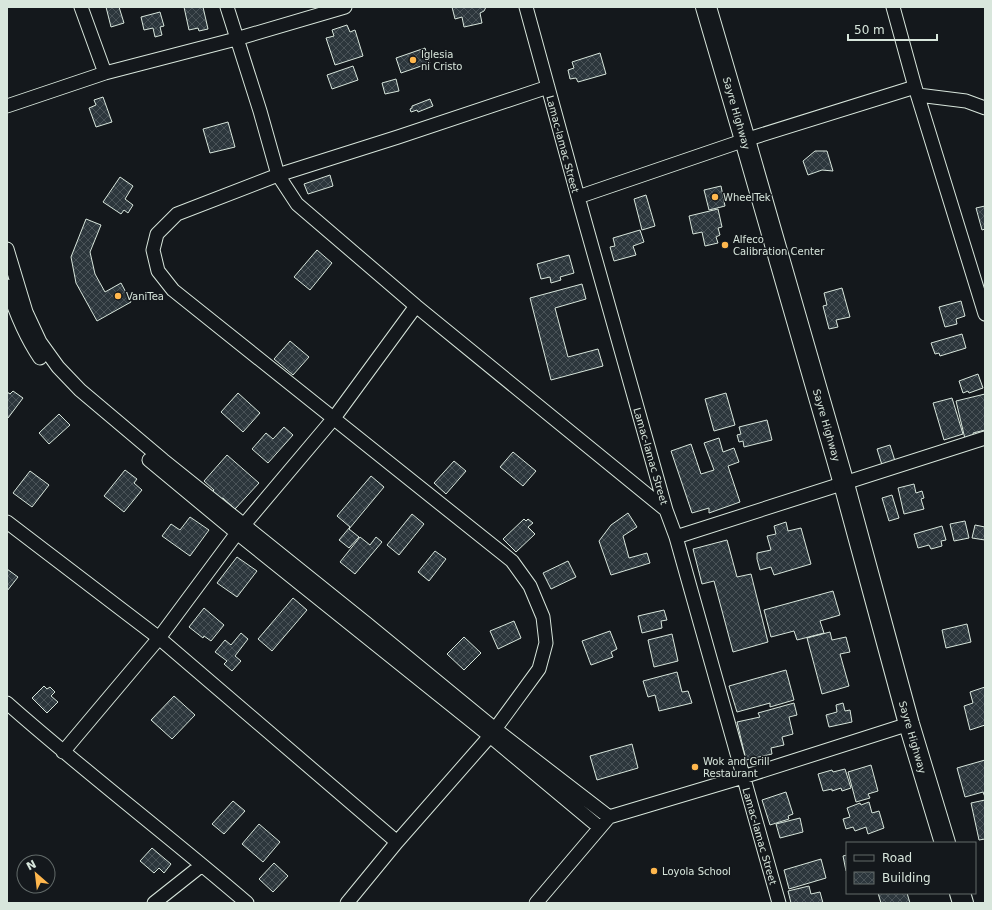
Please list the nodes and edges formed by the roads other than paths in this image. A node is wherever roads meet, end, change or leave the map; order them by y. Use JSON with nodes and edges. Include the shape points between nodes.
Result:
{"nodes":[{"id":1,"x":81,"y":7,"type":"edge"},
{"id":2,"x":227,"y":7,"type":"edge"},
{"id":3,"x":346,"y":7,"type":"edge"},
{"id":4,"x":526,"y":7,"type":"edge"},
{"id":5,"x":706,"y":7,"type":"edge"},
{"id":6,"x":893,"y":7,"type":"edge"},
{"id":7,"x":236,"y":40,"type":"junction"},
{"id":8,"x":105,"y":73,"type":"junction"},
{"id":9,"x":548,"y":87,"type":"junction"},
{"id":10,"x":917,"y":91,"type":"junction"},
{"id":11,"x":7,"y":106,"type":"edge"},
{"id":12,"x":985,"y":108,"type":"edge"},
{"id":13,"x":745,"y":140,"type":"junction"},
{"id":14,"x":278,"y":175,"type":"junction"},
{"id":15,"x":578,"y":197,"type":"junction"},
{"id":16,"x":7,"y":249,"type":"edge"},
{"id":17,"x":11,"y":287,"type":"edge"},
{"id":18,"x":416,"y":306,"type":"junction"},
{"id":19,"x":985,"y":314,"type":"edge"},
{"id":20,"x":334,"y":418,"type":"junction"},
{"id":21,"x":985,"y":438,"type":"edge"},
{"id":22,"x":844,"y":484,"type":"junction"},
{"id":23,"x":666,"y":510,"type":"junction"},
{"id":24,"x":7,"y":522,"type":"edge"},
{"id":25,"x":241,"y":529,"type":"junction"},
{"id":26,"x":676,"y":537,"type":"junction"},
{"id":27,"x":159,"y":638,"type":"junction"},
{"id":28,"x":7,"y":703,"type":"edge"},
{"id":29,"x":909,"y":724,"type":"junction"},
{"id":30,"x":493,"y":733,"type":"junction"},
{"id":31,"x":63,"y":752,"type":"junction"},
{"id":32,"x":743,"y":777,"type":"junction"},
{"id":33,"x":608,"y":817,"type":"junction"},
{"id":34,"x":599,"y":827,"type":"junction"},
{"id":35,"x":397,"y":842,"type":"junction"},
{"id":36,"x":945,"y":842,"type":"edge"},
{"id":37,"x":202,"y":865,"type":"junction"},
{"id":38,"x":154,"y":903,"type":"edge"},
{"id":39,"x":247,"y":903,"type":"edge"},
{"id":40,"x":347,"y":903,"type":"edge"},
{"id":41,"x":536,"y":903,"type":"edge"},
{"id":42,"x":779,"y":903,"type":"edge"}],
"edges":[{"from":1,"to":8,"type":"street"},
{"from":2,"to":7,"type":"street"},
{"from":3,"to":7,"type":"street"},
{"from":4,"to":9,"type":"street","name":"Lamac-lamac Street"},
{"from":5,"to":13,"type":"highway","name":"Sayre Highway"},
{"from":6,"to":10,"type":"street"},
{"from":7,"to":8,"type":"street"},
{"from":7,"to":14,"type":"street"},
{"from":8,"to":11,"type":"street"},
{"from":9,"to":14,"type":"street"},
{"from":9,"to":15,"type":"street","name":"Lamac-lamac Street"},
{"from":10,"to":12,"type":"street","via":[[966,101]]},
{"from":10,"to":13,"type":"street"},
{"from":10,"to":19,"type":"street"},
{"from":13,"to":15,"type":"street"},
{"from":13,"to":22,"type":"highway","name":"Sayre Highway"},
{"from":14,"to":18,"type":"street","via":[[297,204]]},
{"from":14,"to":20,"type":"street","via":[[177,214],[157,234],[153,250],[158,271],[173,290]]},
{"from":15,"to":23,"type":"street","name":"Lamac-lamac Street"},
{"from":16,"to":17,"type":"street"},
{"from":17,"to":25,"type":"street","via":[[17,317],[32,347],[73,396],[163,460]]},
{"from":18,"to":20,"type":"street"},
{"from":18,"to":23,"type":"street"},
{"from":20,"to":25,"type":"street"},
{"from":20,"to":30,"type":"street","via":[[512,561],[530,586],[543,617],[546,643],[539,669]]},
{"from":21,"to":22,"type":"street"},
{"from":22,"to":26,"type":"street"},
{"from":22,"to":29,"type":"highway","name":"Sayre Highway"},
{"from":23,"to":26,"type":"street","name":"Lamac-lamac Street"},
{"from":24,"to":27,"type":"street"},
{"from":25,"to":27,"type":"street"},
{"from":25,"to":30,"type":"street"},
{"from":26,"to":32,"type":"street","name":"Lamac-lamac Street"},
{"from":27,"to":31,"type":"street"},
{"from":27,"to":35,"type":"street"},
{"from":28,"to":31,"type":"street"},
{"from":29,"to":32,"type":"street"},
{"from":29,"to":36,"type":"highway","name":"Sayre Highway"},
{"from":30,"to":33,"type":"street"},
{"from":30,"to":34,"type":"street"},
{"from":30,"to":35,"type":"street"},
{"from":31,"to":37,"type":"street"},
{"from":32,"to":33,"type":"street"},
{"from":32,"to":42,"type":"street","name":"Lamac-lamac Street"},
{"from":33,"to":34,"type":"street"},
{"from":34,"to":41,"type":"street"},
{"from":35,"to":40,"type":"street"},
{"from":37,"to":38,"type":"street"},
{"from":37,"to":39,"type":"street"}]}
